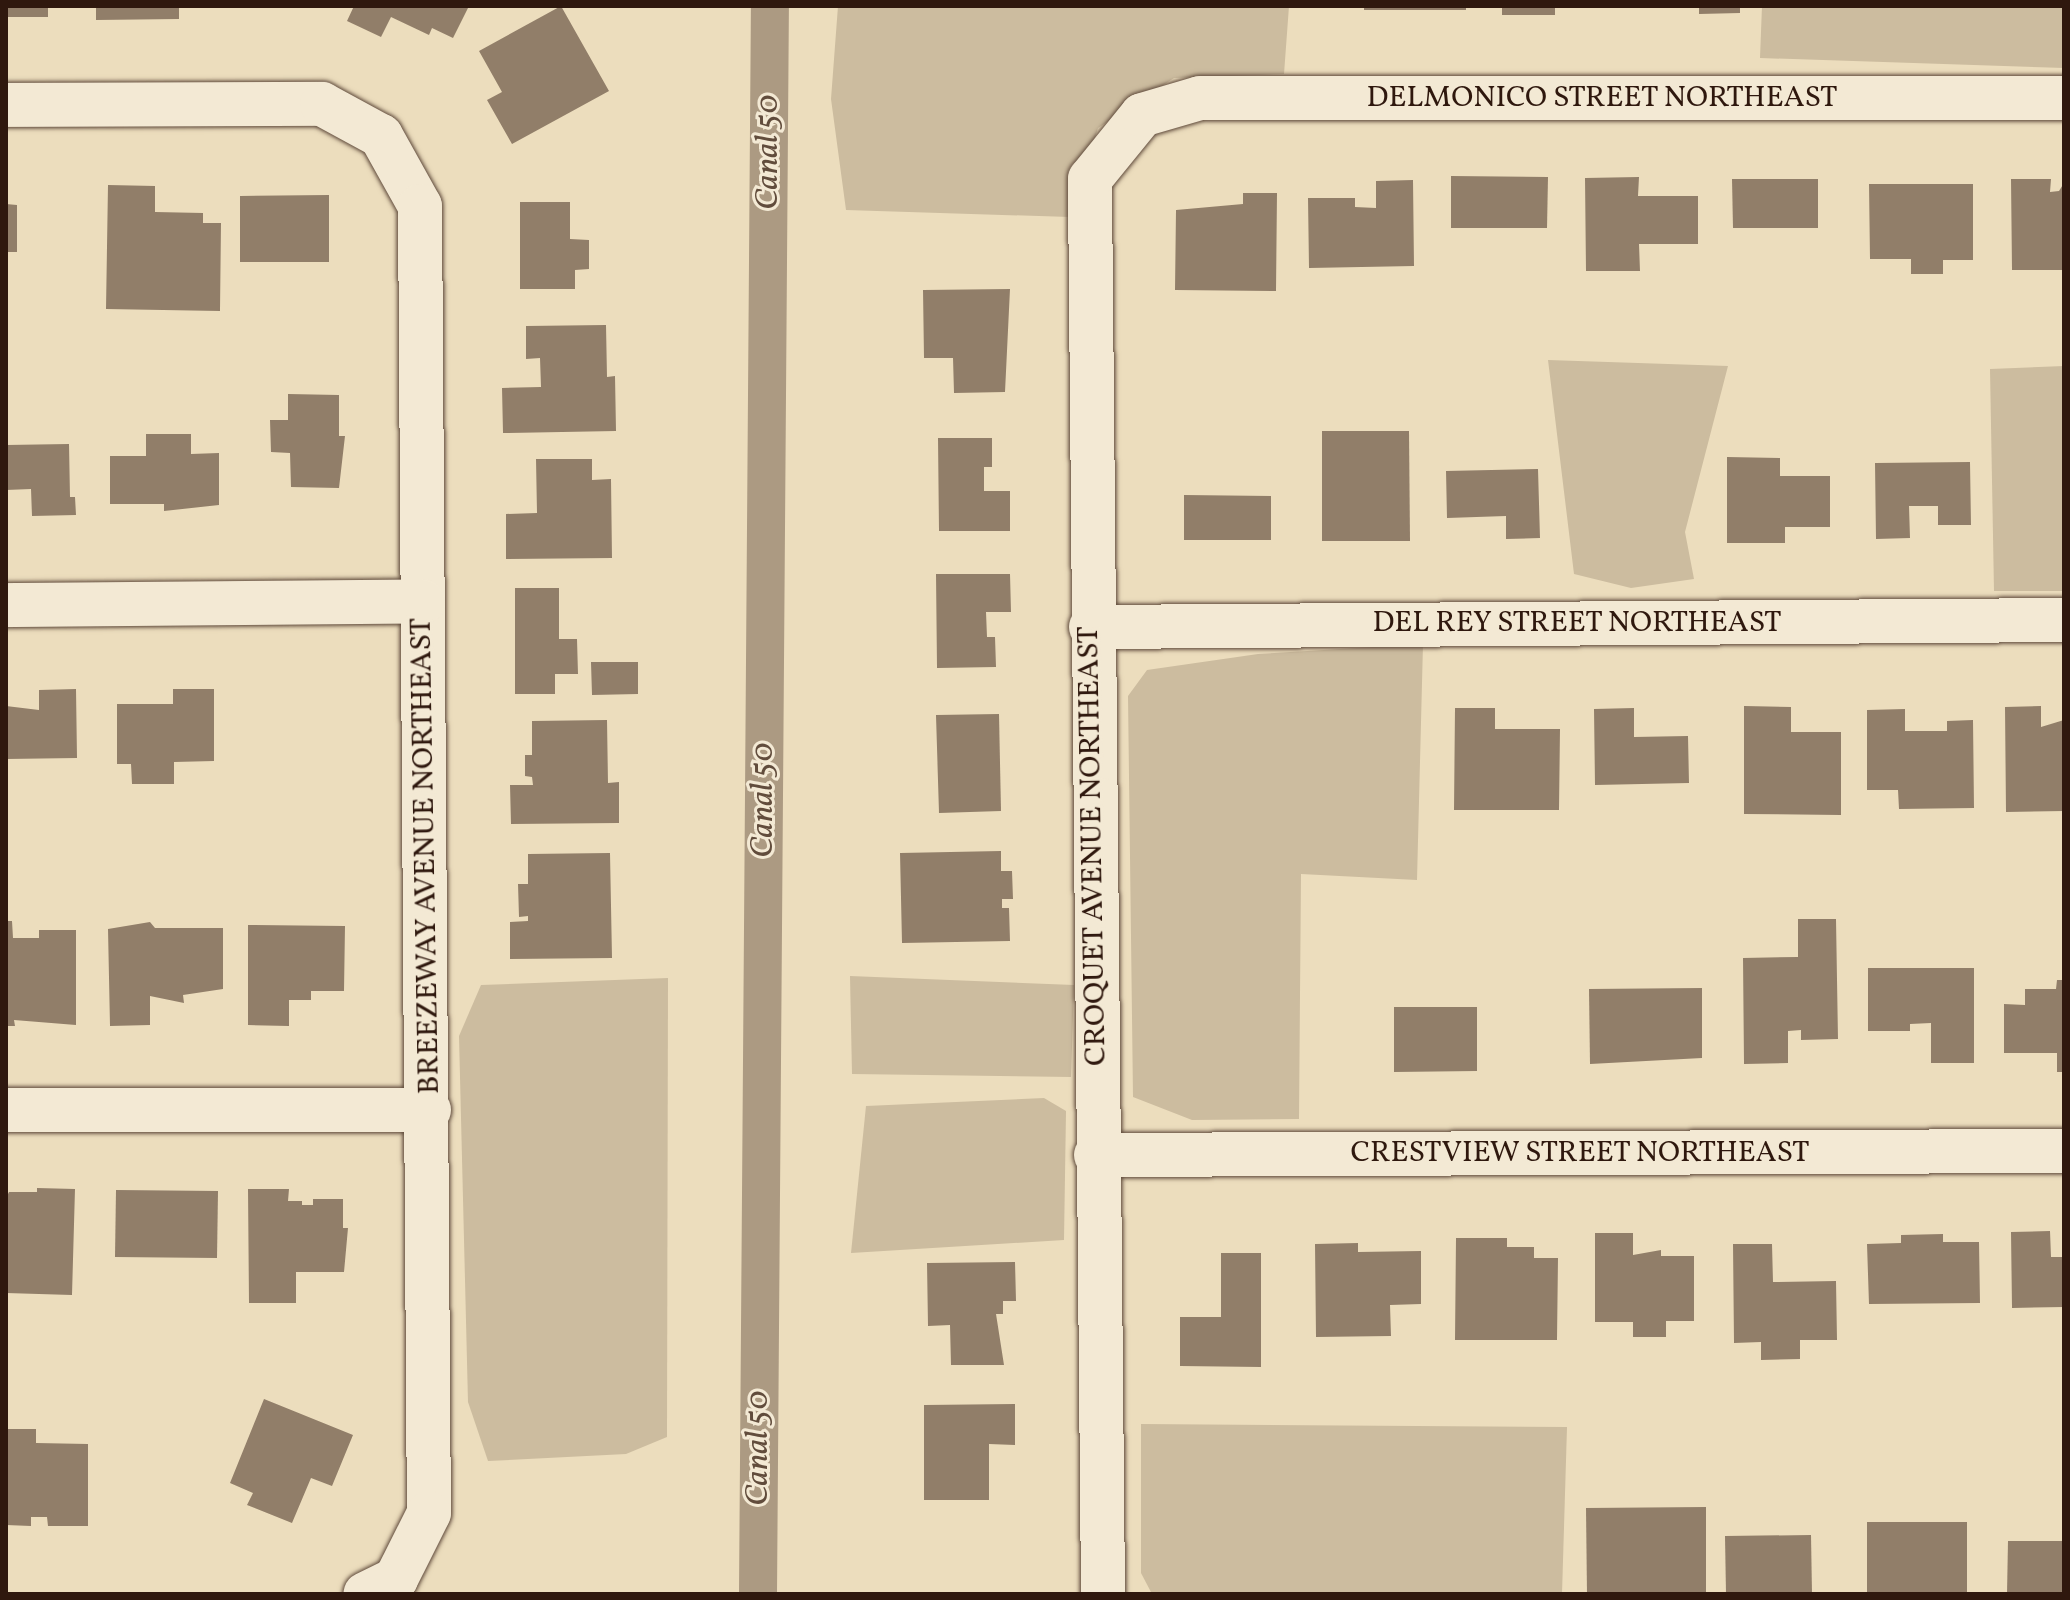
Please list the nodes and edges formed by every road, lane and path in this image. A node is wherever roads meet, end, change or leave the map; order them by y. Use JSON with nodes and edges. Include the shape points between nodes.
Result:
{"nodes":[{"id":1,"x":2064,"y":98,"type":"edge"},
{"id":2,"x":6,"y":105,"type":"edge"},
{"id":3,"x":1142,"y":115,"type":"joint"},
{"id":4,"x":423,"y":601,"type":"junction"},
{"id":5,"x":6,"y":605,"type":"edge"},
{"id":6,"x":2064,"y":620,"type":"edge"},
{"id":7,"x":1091,"y":627,"type":"junction"},
{"id":8,"x":6,"y":1110,"type":"edge"},
{"id":9,"x":429,"y":1110,"type":"junction"},
{"id":10,"x":2064,"y":1151,"type":"edge"},
{"id":11,"x":1096,"y":1155,"type":"junction"},
{"id":12,"x":380,"y":1586,"type":"edge"},
{"id":13,"x":1103,"y":1594,"type":"edge"}],
"edges":[{"from":1,"to":3,"type":"street","name":"DELMONICO STREET NORTHEAST","via":[[1200,98]]},
{"from":2,"to":4,"type":"street","name":"BREEZEWAY AVENUE NORTHEAST","via":[[322,104],[381,136],[420,206]]},
{"from":3,"to":7,"type":"street","name":"CROQUET AVENUE NORTHEAST","via":[[1090,179]]},
{"from":4,"to":5,"type":"street"},
{"from":4,"to":9,"type":"street","name":"BREEZEWAY AVENUE NORTHEAST"},
{"from":6,"to":7,"type":"street","name":"DEL REY STREET NORTHEAST"},
{"from":7,"to":11,"type":"street","name":"CROQUET AVENUE NORTHEAST"},
{"from":8,"to":9,"type":"street"},
{"from":9,"to":12,"type":"street","name":"BREEZEWAY AVENUE NORTHEAST","via":[[429,1513]]},
{"from":10,"to":11,"type":"street","name":"CRESTVIEW STREET NORTHEAST"},
{"from":11,"to":13,"type":"street","name":"CROQUET AVENUE NORTHEAST"}]}
